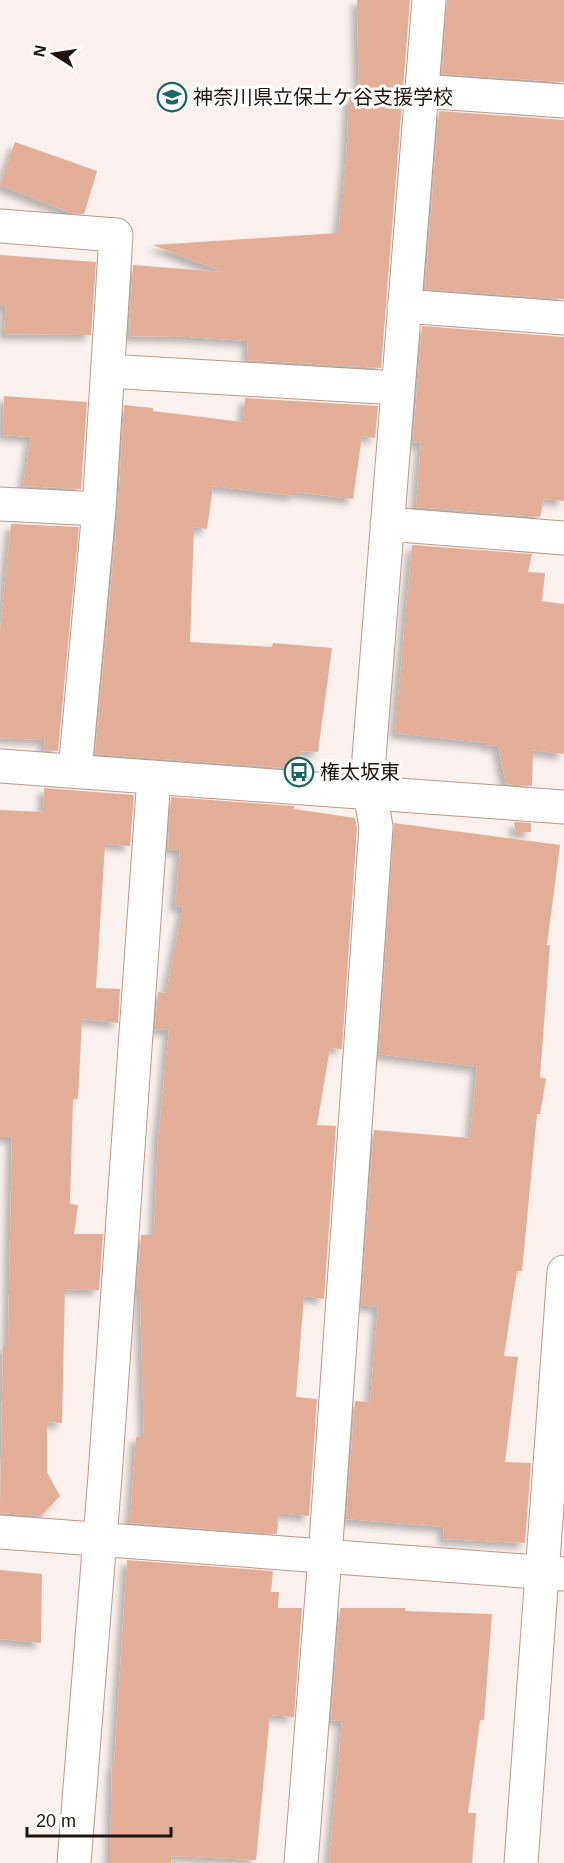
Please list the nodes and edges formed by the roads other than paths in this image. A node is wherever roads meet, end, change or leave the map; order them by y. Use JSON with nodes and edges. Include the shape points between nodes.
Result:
{"nodes":[{"id":1,"x":429,"y":0,"type":"edge"},
{"id":2,"x":421,"y":91,"type":"junction"},
{"id":3,"x":564,"y":101,"type":"edge"},
{"id":4,"x":0,"y":225,"type":"edge"},
{"id":5,"x":404,"y":306,"type":"junction"},
{"id":6,"x":564,"y":318,"type":"edge"},
{"id":7,"x":108,"y":371,"type":"junction"},
{"id":8,"x":396,"y":388,"type":"junction"},
{"id":9,"x":0,"y":504,"type":"edge"},
{"id":10,"x":99,"y":509,"type":"junction"},
{"id":11,"x":387,"y":524,"type":"junction"},
{"id":12,"x":564,"y":538,"type":"edge"},
{"id":13,"x":0,"y":766,"type":"edge"},
{"id":14,"x":75,"y":771,"type":"junction"},
{"id":15,"x":154,"y":777,"type":"junction"},
{"id":16,"x":370,"y":792,"type":"junction"},
{"id":17,"x":564,"y":807,"type":"edge"},
{"id":18,"x":564,"y":1272,"type":"edge"},
{"id":19,"x":0,"y":1533,"type":"edge"},
{"id":20,"x":100,"y":1541,"type":"junction"},
{"id":21,"x":325,"y":1557,"type":"junction"},
{"id":22,"x":553,"y":1573,"type":"edge"},
{"id":23,"x":74,"y":1863,"type":"edge"},
{"id":24,"x":301,"y":1863,"type":"edge"},
{"id":25,"x":521,"y":1863,"type":"edge"}],
"edges":[{"from":1,"to":2,"type":"street"},
{"from":2,"to":3,"type":"street"},
{"from":2,"to":5,"type":"street"},
{"from":4,"to":7,"type":"street","via":[[116,235]]},
{"from":5,"to":6,"type":"street"},
{"from":5,"to":8,"type":"street"},
{"from":7,"to":8,"type":"street"},
{"from":7,"to":10,"type":"street"},
{"from":8,"to":11,"type":"street"},
{"from":9,"to":10,"type":"street"},
{"from":10,"to":14,"type":"street"},
{"from":11,"to":12,"type":"street"},
{"from":11,"to":16,"type":"street","via":[[369,757]]},
{"from":13,"to":14,"type":"street"},
{"from":14,"to":15,"type":"street"},
{"from":15,"to":16,"type":"street"},
{"from":15,"to":20,"type":"street"},
{"from":16,"to":17,"type":"street"},
{"from":16,"to":21,"type":"street","via":[[376,827]]},
{"from":18,"to":22,"type":"street"},
{"from":19,"to":20,"type":"street"},
{"from":20,"to":21,"type":"street"},
{"from":20,"to":23,"type":"street"},
{"from":21,"to":22,"type":"street"},
{"from":21,"to":24,"type":"street"},
{"from":22,"to":25,"type":"street"}]}
